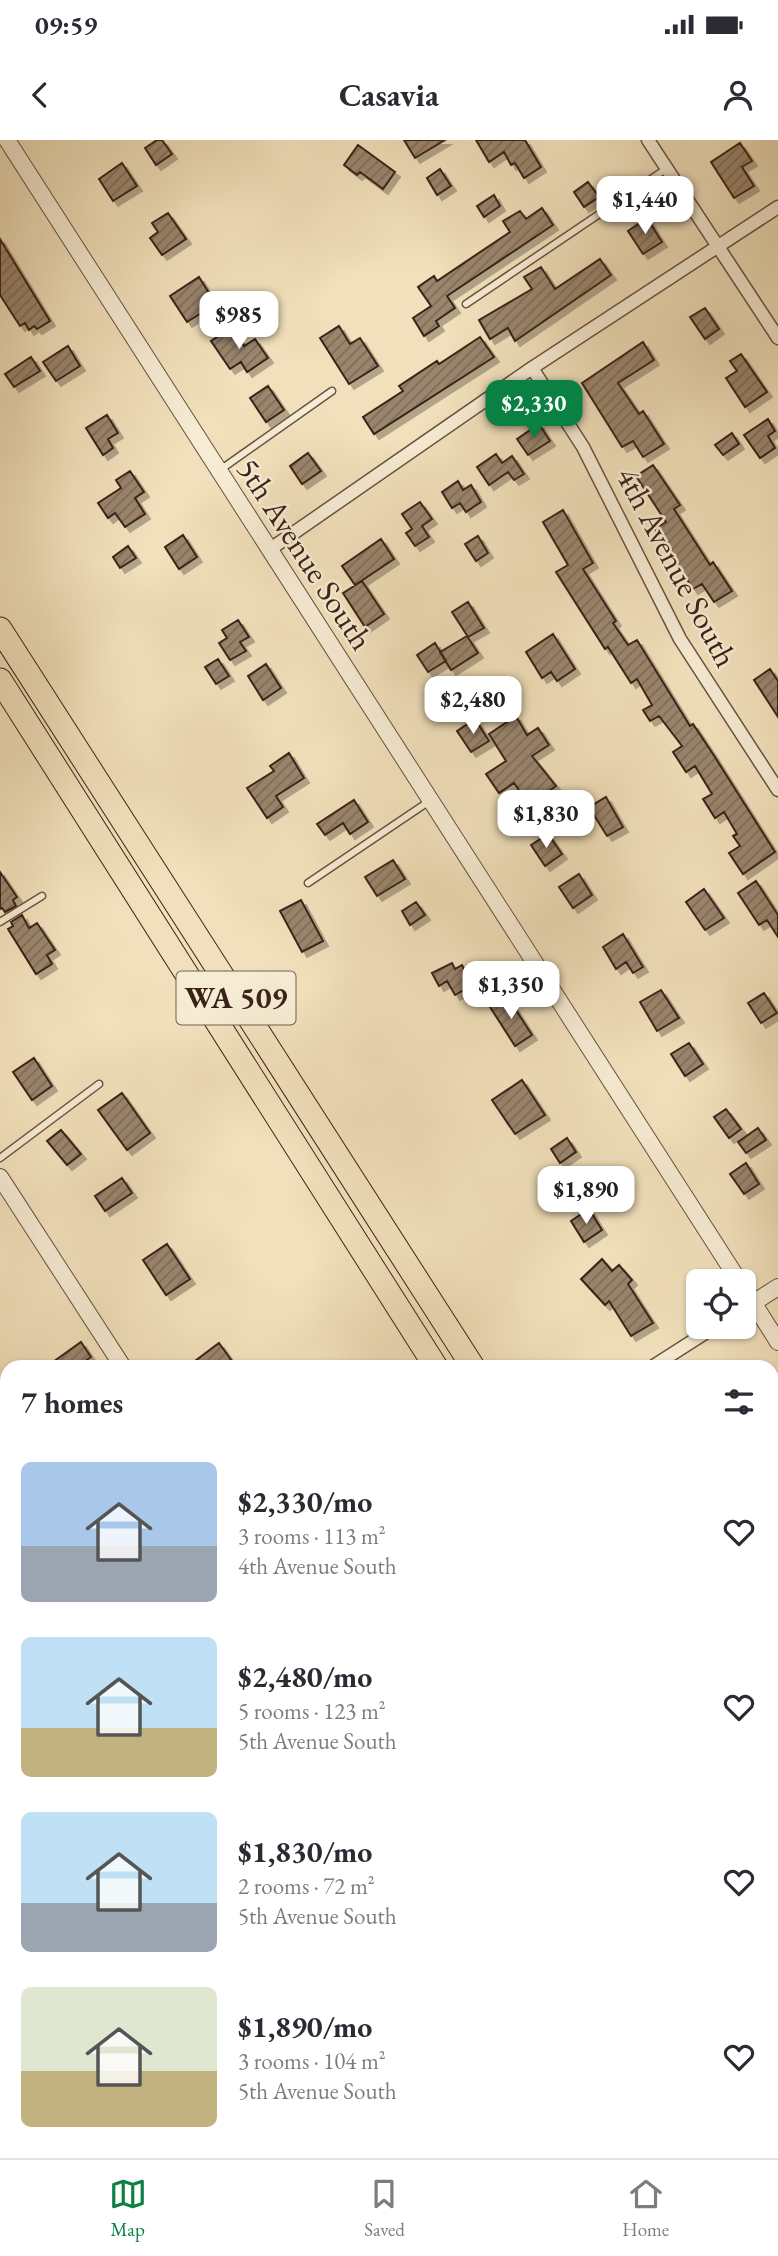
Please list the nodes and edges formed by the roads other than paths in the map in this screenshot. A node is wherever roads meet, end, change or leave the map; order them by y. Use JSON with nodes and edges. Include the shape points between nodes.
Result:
{"nodes":[{"id":1,"x":6,"y":140,"type":"edge"},
{"id":2,"x":648,"y":140,"type":"edge"},
{"id":3,"x":666,"y":169,"type":"junction"},
{"id":4,"x":778,"y":207,"type":"edge"},
{"id":5,"x":719,"y":246,"type":"junction"},
{"id":6,"x":466,"y":304,"type":"dead end"},
{"id":7,"x":778,"y":338,"type":"edge"},
{"id":8,"x":533,"y":368,"type":"junction"},
{"id":9,"x":332,"y":391,"type":"dead end"},
{"id":10,"x":218,"y":471,"type":"junction"},
{"id":11,"x":269,"y":550,"type":"junction"},
{"id":12,"x":0,"y":629,"type":"edge"},
{"id":13,"x":0,"y":680,"type":"edge"},
{"id":14,"x":778,"y":790,"type":"edge"},
{"id":15,"x":430,"y":801,"type":"junction"},
{"id":16,"x":308,"y":883,"type":"dead end"},
{"id":17,"x":42,"y":896,"type":"dead end"},
{"id":18,"x":0,"y":922,"type":"edge"},
{"id":19,"x":99,"y":1084,"type":"dead end"},
{"id":20,"x":0,"y":1158,"type":"edge"},
{"id":21,"x":0,"y":1177,"type":"edge"},
{"id":22,"x":731,"y":1269,"type":"edge"},
{"id":23,"x":778,"y":1287,"type":"edge"},
{"id":24,"x":756,"y":1301,"type":"edge"},
{"id":25,"x":756,"y":1315,"type":"edge"},
{"id":26,"x":696,"y":1339,"type":"edge"},
{"id":27,"x":778,"y":1342,"type":"edge"},
{"id":28,"x":118,"y":1360,"type":"edge"},
{"id":29,"x":432,"y":1360,"type":"edge"},
{"id":30,"x":468,"y":1360,"type":"edge"},
{"id":31,"x":663,"y":1360,"type":"edge"}],
"edges":[{"from":1,"to":10,"type":"street","name":"5th Avenue South"},
{"from":2,"to":3,"type":"street"},
{"from":3,"to":5,"type":"street"},
{"from":3,"to":6,"type":"lane"},
{"from":4,"to":5,"type":"street"},
{"from":5,"to":7,"type":"street"},
{"from":5,"to":8,"type":"street"},
{"from":8,"to":11,"type":"street"},
{"from":8,"to":14,"type":"street","name":"4th Avenue South","via":[[583,447],[680,639]]},
{"from":9,"to":10,"type":"lane"},
{"from":10,"to":11,"type":"street","name":"5th Avenue South"},
{"from":11,"to":15,"type":"street","name":"5th Avenue South"},
{"from":12,"to":30,"type":"highway","number":"WA 509"},
{"from":13,"to":29,"type":"highway","number":"WA 509"},
{"from":15,"to":16,"type":"lane"},
{"from":15,"to":22,"type":"street","name":"5th Avenue South"},
{"from":17,"to":18,"type":"lane"},
{"from":19,"to":20,"type":"lane"},
{"from":21,"to":28,"type":"street"},
{"from":23,"to":24,"type":"street"},
{"from":25,"to":27,"type":"street"},
{"from":26,"to":31,"type":"street"}]}
